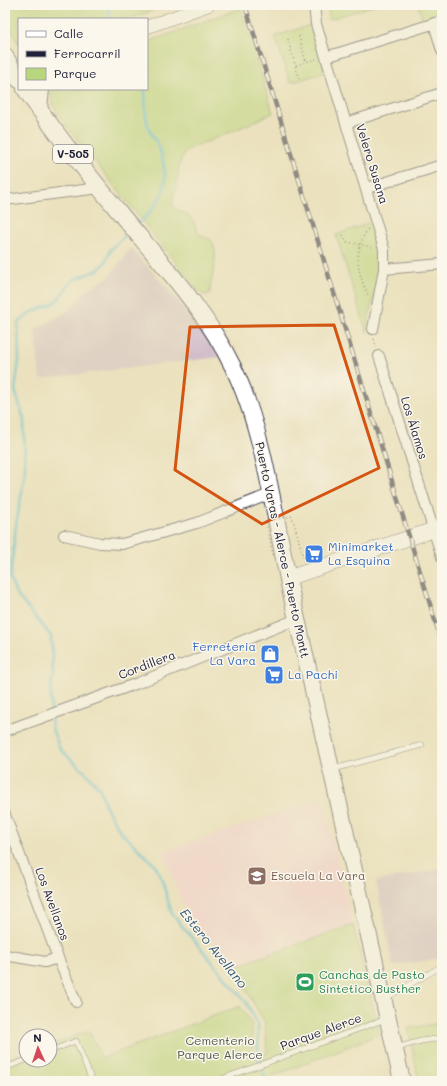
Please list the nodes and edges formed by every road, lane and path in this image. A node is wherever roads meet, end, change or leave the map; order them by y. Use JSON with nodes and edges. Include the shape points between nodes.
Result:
{"nodes":[{"id":1,"x":208,"y":5,"type":"edge"},
{"id":2,"x":315,"y":6,"type":"edge"},
{"id":3,"x":438,"y":22,"type":"edge"},
{"id":4,"x":148,"y":27,"type":"edge"},
{"id":5,"x":299,"y":36,"type":"dead end"},
{"id":6,"x":288,"y":39,"type":"dead end"},
{"id":7,"x":5,"y":50,"type":"edge"},
{"id":8,"x":442,"y":51,"type":"edge"},
{"id":9,"x":18,"y":55,"type":"edge"},
{"id":10,"x":5,"y":56,"type":"edge"},
{"id":11,"x":326,"y":56,"type":"junction"},
{"id":12,"x":306,"y":62,"type":"junction"},
{"id":13,"x":296,"y":65,"type":"junction"},
{"id":14,"x":18,"y":76,"type":"edge"},
{"id":15,"x":299,"y":79,"type":"dead end"},
{"id":16,"x":26,"y":90,"type":"edge"},
{"id":17,"x":41,"y":90,"type":"edge"},
{"id":18,"x":442,"y":93,"type":"edge"},
{"id":19,"x":39,"y":109,"type":"junction"},
{"id":20,"x":346,"y":123,"type":"junction"},
{"id":21,"x":442,"y":165,"type":"edge"},
{"id":22,"x":99,"y":188,"type":"junction"},
{"id":23,"x":366,"y":188,"type":"junction"},
{"id":24,"x":5,"y":200,"type":"edge"},
{"id":25,"x":376,"y":220,"type":"junction"},
{"id":26,"x":343,"y":236,"type":"dead end"},
{"id":27,"x":360,"y":244,"type":"junction"},
{"id":28,"x":384,"y":249,"type":"junction"},
{"id":29,"x":442,"y":264,"type":"edge"},
{"id":30,"x":384,"y":269,"type":"junction"},
{"id":31,"x":376,"y":305,"type":"junction"},
{"id":32,"x":373,"y":329,"type":"joint"},
{"id":33,"x":379,"y":356,"type":"joint"},
{"id":34,"x":270,"y":494,"type":"junction"},
{"id":35,"x":437,"y":528,"type":"edge"},
{"id":36,"x":64,"y":535,"type":"dead end"},
{"id":37,"x":273,"y":555,"type":"dead end"},
{"id":38,"x":442,"y":557,"type":"edge"},
{"id":39,"x":308,"y":571,"type":"junction"},
{"id":40,"x":288,"y":578,"type":"junction"},
{"id":41,"x":297,"y":619,"type":"junction"},
{"id":42,"x":5,"y":731,"type":"edge"},
{"id":43,"x":422,"y":745,"type":"dead end"},
{"id":44,"x":331,"y":770,"type":"junction"},
{"id":45,"x":5,"y":815,"type":"edge"},
{"id":46,"x":5,"y":955,"type":"edge"},
{"id":47,"x":58,"y":958,"type":"junction"},
{"id":48,"x":441,"y":967,"type":"edge"},
{"id":49,"x":384,"y":999,"type":"junction"},
{"id":50,"x":76,"y":1002,"type":"dead end"},
{"id":51,"x":388,"y":1018,"type":"junction"},
{"id":52,"x":442,"y":1038,"type":"edge"},
{"id":53,"x":58,"y":1048,"type":"edge"},
{"id":54,"x":395,"y":1048,"type":"junction"},
{"id":55,"x":18,"y":1063,"type":"edge"},
{"id":56,"x":5,"y":1068,"type":"edge"},
{"id":57,"x":92,"y":1081,"type":"edge"},
{"id":58,"x":216,"y":1081,"type":"edge"},
{"id":59,"x":402,"y":1081,"type":"edge"}],
"edges":[{"from":1,"to":4,"type":"street"},
{"from":2,"to":11,"type":"street","name":"Velero Susana","via":[[316,24]]},
{"from":3,"to":8,"type":"street"},
{"from":3,"to":11,"type":"street"},
{"from":5,"to":12,"type":"path"},
{"from":6,"to":13,"type":"path"},
{"from":7,"to":9,"type":"main road"},
{"from":10,"to":14,"type":"main road"},
{"from":11,"to":12,"type":"path"},
{"from":11,"to":20,"type":"street","name":"Velero Susana"},
{"from":12,"to":13,"type":"path"},
{"from":13,"to":15,"type":"path"},
{"from":16,"to":19,"type":"main road","number":"V-505"},
{"from":17,"to":19,"type":"main road"},
{"from":18,"to":20,"type":"street"},
{"from":19,"to":22,"type":"main road","number":"V-505"},
{"from":20,"to":23,"type":"street","name":"Velero Susana"},
{"from":21,"to":23,"type":"street"},
{"from":22,"to":24,"type":"street"},
{"from":22,"to":34,"type":"main road","name":"Puerto Varas - Alerce - Puerto Montt","number":"V-505","via":[[214,329],[235,370],[250,412]]},
{"from":23,"to":25,"type":"street","name":"Velero Susana"},
{"from":25,"to":27,"type":"path"},
{"from":25,"to":28,"type":"street","name":"Velero Susana"},
{"from":26,"to":27,"type":"path","via":[[345,242]]},
{"from":27,"to":28,"type":"path"},
{"from":27,"to":31,"type":"path","via":[[358,269],[368,296]]},
{"from":28,"to":30,"type":"street","name":"Velero Susana"},
{"from":29,"to":30,"type":"street"},
{"from":30,"to":31,"type":"street","name":"Velero Susana"},
{"from":31,"to":32,"type":"street","name":"Velero Susana"},
{"from":32,"to":33,"type":"path"},
{"from":33,"to":35,"type":"street","name":"Los Álamos"},
{"from":34,"to":36,"type":"street","via":[[197,523],[122,544],[96,542]]},
{"from":34,"to":40,"type":"main road","name":"Puerto Varas - Alerce - Puerto Montt"},
{"from":35,"to":38,"type":"street","name":"Los Álamos"},
{"from":35,"to":39,"type":"main road"},
{"from":37,"to":39,"type":"path","bridge":true,"via":[[266,522],[292,516]]},
{"from":39,"to":40,"type":"main road"},
{"from":40,"to":41,"type":"main road","name":"Puerto Varas - Alerce - Puerto Montt"},
{"from":41,"to":42,"type":"street","name":"Cordillera","via":[[138,683]]},
{"from":41,"to":44,"type":"main road","name":"Puerto Varas - Alerce - Puerto Montt"},
{"from":43,"to":44,"type":"lane"},
{"from":44,"to":49,"type":"main road","name":"Puerto Varas - Alerce - Puerto Montt"},
{"from":45,"to":47,"type":"street","name":"Los Avellanos"},
{"from":46,"to":47,"type":"street","via":[[45,962]]},
{"from":47,"to":50,"type":"street","name":"Los Avellanos"},
{"from":48,"to":49,"type":"lane"},
{"from":49,"to":51,"type":"main road","name":"Puerto Varas - Alerce - Puerto Montt"},
{"from":51,"to":54,"type":"main road","name":"Puerto Varas - Alerce - Puerto Montt"},
{"from":51,"to":58,"type":"lane","name":"Parque Alerce"},
{"from":52,"to":54,"type":"lane"},
{"from":53,"to":57,"type":"lane","via":[[76,1041]]},
{"from":54,"to":59,"type":"main road","name":"Puerto Varas - Alerce - Puerto Montt"},
{"from":55,"to":56,"type":"lane"}]}
